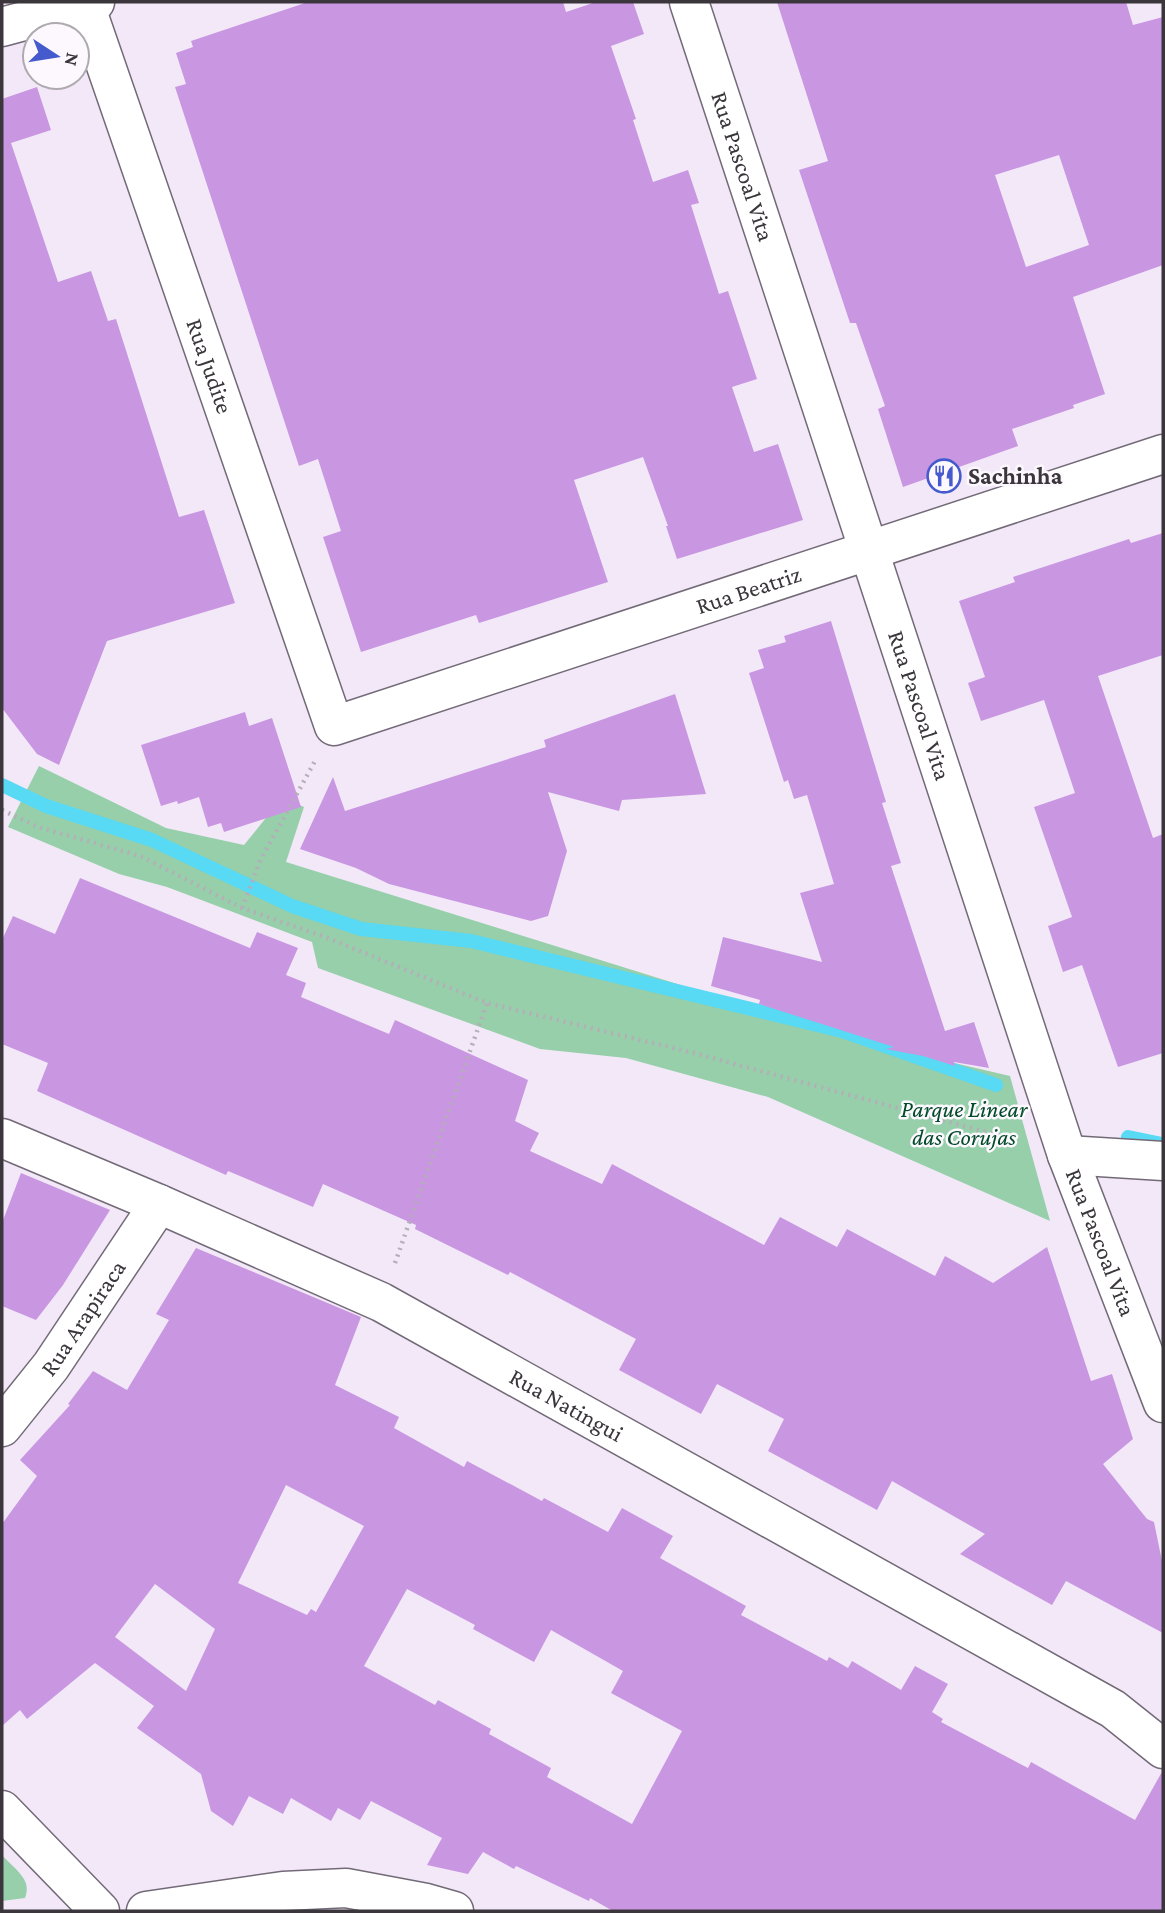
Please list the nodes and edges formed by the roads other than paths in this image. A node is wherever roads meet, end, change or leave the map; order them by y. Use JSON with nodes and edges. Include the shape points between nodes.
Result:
{"nodes":[{"id":1,"x":689,"y":2,"type":"edge"},
{"id":2,"x":90,"y":3,"type":"edge"},
{"id":3,"x":2,"y":27,"type":"edge"},
{"id":4,"x":1163,"y":454,"type":"edge"},
{"id":5,"x":869,"y":552,"type":"junction"},
{"id":6,"x":334,"y":726,"type":"joint"},
{"id":7,"x":2,"y":1138,"type":"edge"},
{"id":8,"x":1067,"y":1156,"type":"junction"},
{"id":9,"x":1163,"y":1161,"type":"edge"},
{"id":10,"x":159,"y":1204,"type":"junction"},
{"id":11,"x":1163,"y":1403,"type":"edge"},
{"id":12,"x":2,"y":1427,"type":"edge"},
{"id":13,"x":1113,"y":1709,"type":"junction"},
{"id":14,"x":1163,"y":1725,"type":"edge"},
{"id":15,"x":1163,"y":1749,"type":"edge"},
{"id":16,"x":2,"y":1810,"type":"edge"},
{"id":17,"x":100,"y":1911,"type":"edge"},
{"id":18,"x":146,"y":1911,"type":"edge"},
{"id":19,"x":454,"y":1911,"type":"edge"}],
"edges":[{"from":1,"to":5,"type":"street","name":"Rua Pascoal Vita"},
{"from":2,"to":3,"type":"street"},
{"from":2,"to":6,"type":"street","name":"Rua Judite"},
{"from":4,"to":5,"type":"street","name":"Rua Beatriz"},
{"from":5,"to":6,"type":"street","name":"Rua Beatriz"},
{"from":5,"to":8,"type":"street","name":"Rua Pascoal Vita"},
{"from":7,"to":10,"type":"street","name":"Rua Natingui"},
{"from":8,"to":9,"type":"street"},
{"from":8,"to":11,"type":"street","name":"Rua Pascoal Vita"},
{"from":10,"to":12,"type":"street","name":"Rua Arapiraca","via":[[51,1366]]},
{"from":10,"to":13,"type":"street","name":"Rua Natingui","via":[[381,1303]]},
{"from":13,"to":14,"type":"street","name":"Rua Natingui"},
{"from":13,"to":15,"type":"street","name":"Rua Natingui"},
{"from":16,"to":17,"type":"street"},
{"from":18,"to":19,"type":"street","via":[[283,1891],[346,1888]]}]}
